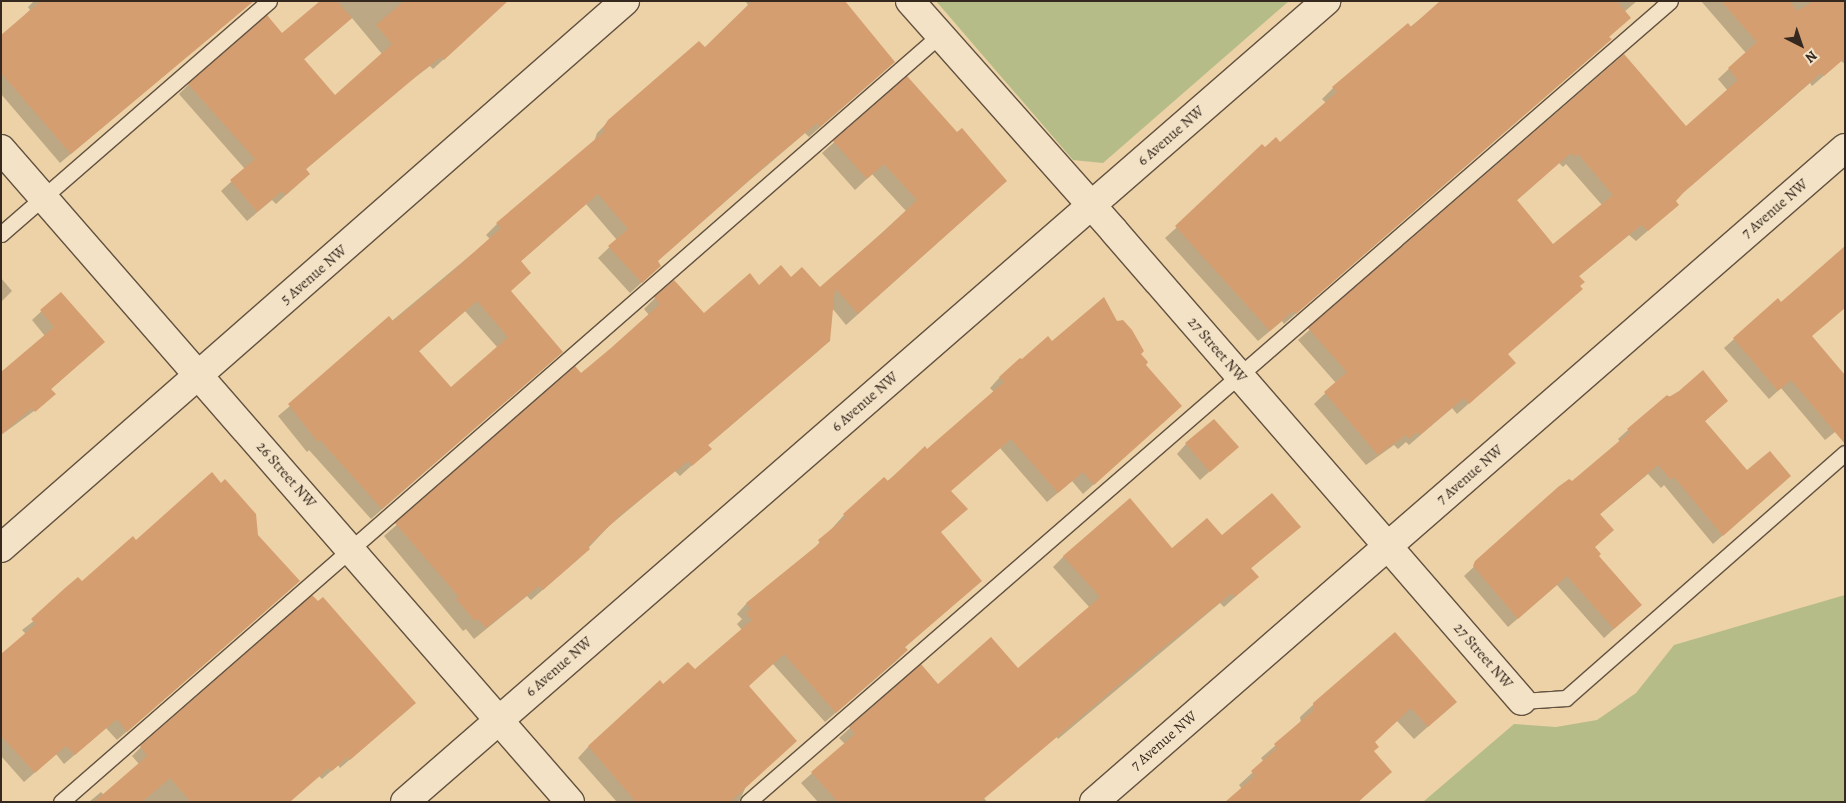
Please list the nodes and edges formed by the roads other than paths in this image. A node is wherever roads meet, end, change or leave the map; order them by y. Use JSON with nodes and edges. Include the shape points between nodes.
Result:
{"nodes":[{"id":1,"x":269,"y":1,"type":"edge"},
{"id":2,"x":625,"y":1,"type":"edge"},
{"id":3,"x":910,"y":1,"type":"edge"},
{"id":4,"x":1326,"y":1,"type":"edge"},
{"id":5,"x":1670,"y":1,"type":"edge"},
{"id":6,"x":940,"y":35,"type":"junction"},
{"id":7,"x":1845,"y":148,"type":"edge"},
{"id":8,"x":1,"y":149,"type":"edge"},
{"id":9,"x":43,"y":197,"type":"junction"},
{"id":10,"x":1091,"y":206,"type":"junction"},
{"id":11,"x":1,"y":234,"type":"edge"},
{"id":12,"x":198,"y":376,"type":"junction"},
{"id":13,"x":1239,"y":376,"type":"junction"},
{"id":14,"x":1845,"y":453,"type":"edge"},
{"id":15,"x":1388,"y":546,"type":"junction"},
{"id":16,"x":1,"y":548,"type":"edge"},
{"id":17,"x":350,"y":550,"type":"junction"},
{"id":18,"x":1522,"y":701,"type":"joint"},
{"id":19,"x":498,"y":720,"type":"junction"},
{"id":20,"x":61,"y":802,"type":"edge"},
{"id":21,"x":405,"y":802,"type":"edge"},
{"id":22,"x":570,"y":802,"type":"edge"},
{"id":23,"x":748,"y":802,"type":"edge"},
{"id":24,"x":1094,"y":802,"type":"edge"}],
"edges":[{"from":1,"to":9,"type":"lane"},
{"from":2,"to":12,"type":"street","name":"5 Avenue NW"},
{"from":3,"to":6,"type":"street","name":"27 Street NW"},
{"from":4,"to":10,"type":"street","name":"6 Avenue NW"},
{"from":5,"to":13,"type":"lane"},
{"from":6,"to":10,"type":"street","name":"27 Street NW"},
{"from":6,"to":17,"type":"lane"},
{"from":7,"to":15,"type":"street","name":"7 Avenue NW"},
{"from":8,"to":9,"type":"street","name":"26 Street NW"},
{"from":9,"to":11,"type":"lane"},
{"from":9,"to":12,"type":"street","name":"26 Street NW"},
{"from":10,"to":13,"type":"street","name":"27 Street NW"},
{"from":10,"to":19,"type":"street","name":"6 Avenue NW"},
{"from":12,"to":16,"type":"street","name":"5 Avenue NW"},
{"from":12,"to":17,"type":"street","name":"26 Street NW"},
{"from":13,"to":15,"type":"street","name":"27 Street NW"},
{"from":13,"to":23,"type":"lane"},
{"from":14,"to":18,"type":"lane","via":[[1566,698]]},
{"from":15,"to":18,"type":"street","name":"27 Street NW"},
{"from":15,"to":24,"type":"street","name":"7 Avenue NW"},
{"from":17,"to":19,"type":"street","name":"26 Street NW"},
{"from":17,"to":20,"type":"lane"},
{"from":19,"to":21,"type":"street","name":"6 Avenue NW"},
{"from":19,"to":22,"type":"street","name":"26 Street NW"}]}
